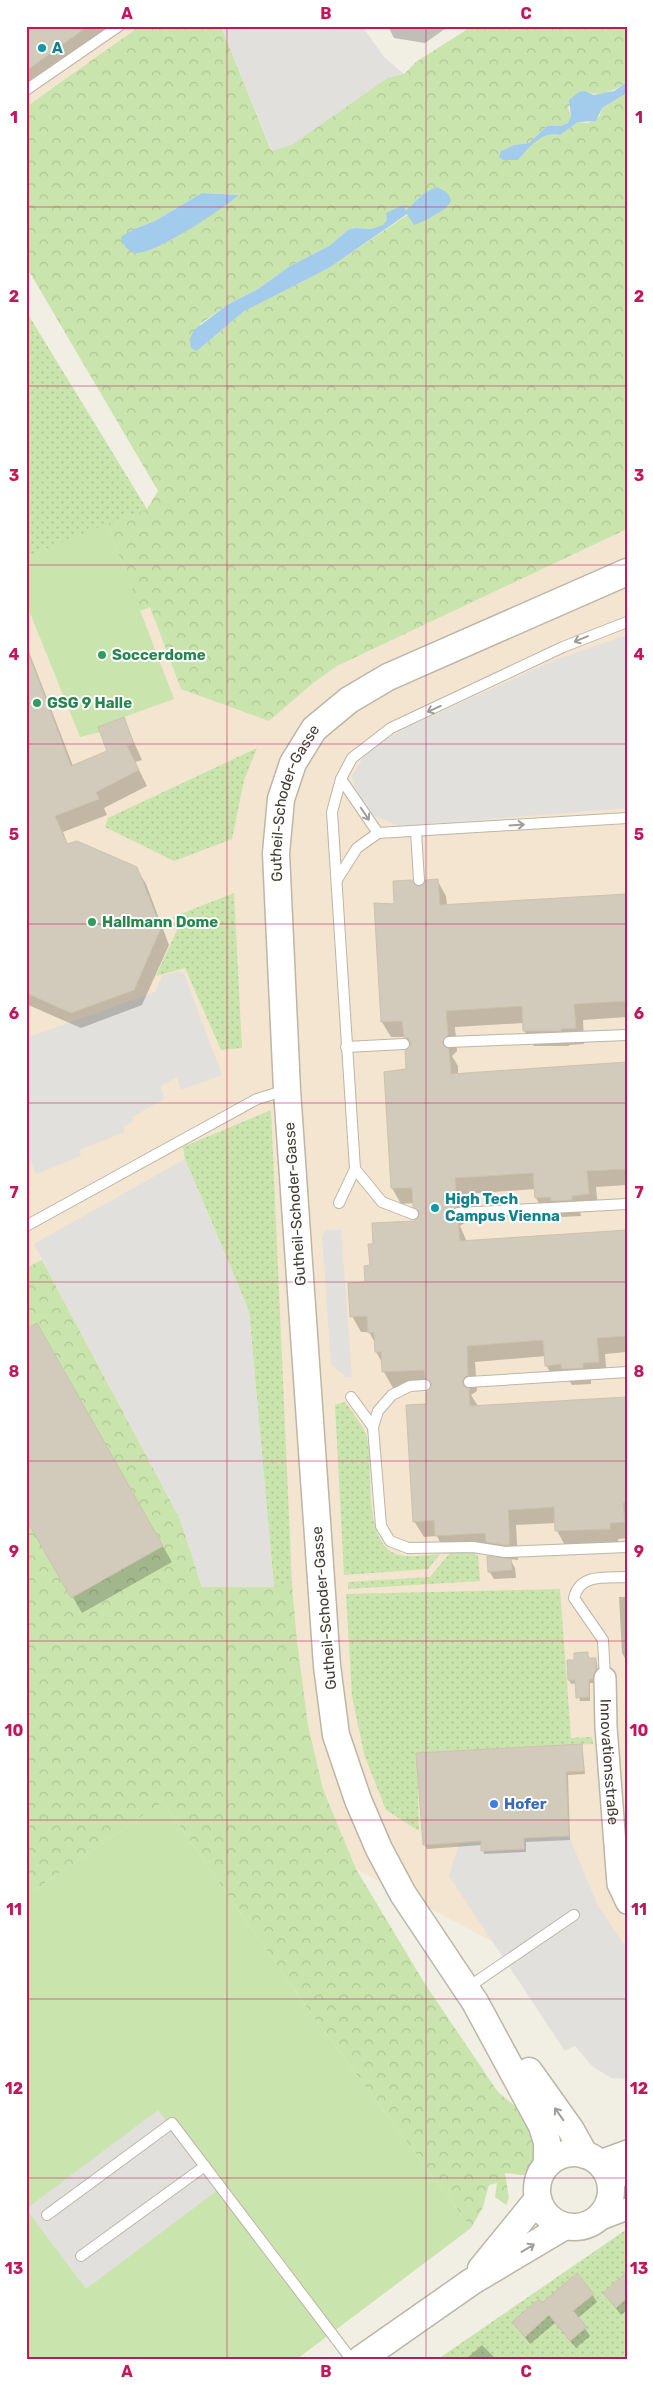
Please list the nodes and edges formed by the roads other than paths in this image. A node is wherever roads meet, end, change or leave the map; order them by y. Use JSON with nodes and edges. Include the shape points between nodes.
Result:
{"nodes":[{"id":1,"x":119,"y":26,"type":"edge"},
{"id":2,"x":26,"y":90,"type":"edge"},
{"id":3,"x":627,"y":572,"type":"edge"},
{"id":4,"x":627,"y":622,"type":"edge"},
{"id":5,"x":341,"y":779,"type":"junction"},
{"id":6,"x":627,"y":818,"type":"edge"},
{"id":7,"x":416,"y":832,"type":"junction"},
{"id":8,"x":378,"y":834,"type":"junction"},
{"id":9,"x":338,"y":878,"type":"junction"},
{"id":10,"x":419,"y":880,"type":"dead end"},
{"id":11,"x":627,"y":1035,"type":"edge"},
{"id":12,"x":449,"y":1042,"type":"dead end"},
{"id":13,"x":404,"y":1044,"type":"dead end"},
{"id":14,"x":346,"y":1047,"type":"junction"},
{"id":15,"x":287,"y":1090,"type":"junction"},
{"id":16,"x":355,"y":1168,"type":"junction"},
{"id":17,"x":338,"y":1203,"type":"dead end"},
{"id":18,"x":627,"y":1204,"type":"edge"},
{"id":19,"x":458,"y":1213,"type":"dead end"},
{"id":20,"x":413,"y":1214,"type":"dead end"},
{"id":21,"x":26,"y":1226,"type":"edge"},
{"id":22,"x":627,"y":1372,"type":"edge"},
{"id":23,"x":469,"y":1382,"type":"dead end"},
{"id":24,"x":425,"y":1385,"type":"dead end"},
{"id":25,"x":351,"y":1397,"type":"dead end"},
{"id":26,"x":373,"y":1427,"type":"junction"},
{"id":27,"x":627,"y":1547,"type":"edge"},
{"id":28,"x":627,"y":1577,"type":"edge"},
{"id":29,"x":605,"y":1678,"type":"joint"},
{"id":30,"x":627,"y":1903,"type":"edge"},
{"id":31,"x":574,"y":1915,"type":"dead end"},
{"id":32,"x":470,"y":1995,"type":"junction"},
{"id":33,"x":627,"y":2151,"type":"edge"},
{"id":34,"x":591,"y":2159,"type":"junction"},
{"id":35,"x":547,"y":2164,"type":"junction"},
{"id":36,"x":205,"y":2166,"type":"junction"},
{"id":37,"x":620,"y":2189,"type":"edge"},
{"id":38,"x":538,"y":2200,"type":"junction"},
{"id":39,"x":47,"y":2215,"type":"dead end"},
{"id":40,"x":565,"y":2226,"type":"junction"},
{"id":41,"x":81,"y":2256,"type":"dead end"},
{"id":42,"x":470,"y":2282,"type":"junction"},
{"id":43,"x":351,"y":2359,"type":"edge"},
{"id":44,"x":361,"y":2359,"type":"edge"}],
"edges":[{"from":1,"to":2,"type":"lane"},
{"from":3,"to":15,"type":"street","name":"Gutheil-Schoder-Gasse","via":[[388,677],[349,700],[314,729],[293,763],[281,799],[276,853]]},
{"from":4,"to":5,"type":"lane","one_way":true,"via":[[562,647],[391,728],[352,758]]},
{"from":5,"to":8,"type":"lane","one_way":true},
{"from":5,"to":9,"type":"lane","via":[[332,812]]},
{"from":7,"to":6,"type":"lane","one_way":true},
{"from":7,"to":8,"type":"lane"},
{"from":7,"to":10,"type":"lane"},
{"from":8,"to":9,"type":"lane","via":[[357,848]]},
{"from":9,"to":14,"type":"lane"},
{"from":11,"to":12,"type":"lane"},
{"from":13,"to":14,"type":"lane"},
{"from":14,"to":16,"type":"lane"},
{"from":15,"to":21,"type":"lane","via":[[257,1099]]},
{"from":15,"to":32,"type":"street","name":"Gutheil-Schoder-Gasse","via":[[327,1666],[336,1735],[379,1849],[403,1894]]},
{"from":16,"to":17,"type":"lane"},
{"from":16,"to":20,"type":"lane","via":[[382,1202]]},
{"from":18,"to":19,"type":"lane"},
{"from":22,"to":23,"type":"lane"},
{"from":24,"to":26,"type":"lane","via":[[410,1386],[392,1395],[378,1410]]},
{"from":25,"to":26,"type":"lane"},
{"from":26,"to":27,"type":"lane","via":[[381,1526],[390,1541],[408,1548],[473,1547],[505,1552]]},
{"from":28,"to":29,"type":"lane","via":[[592,1579],[581,1582],[576,1588],[574,1598],[603,1640]]},
{"from":29,"to":30,"type":"street","name":"Innovationsstraße","via":[[618,1884]]},
{"from":31,"to":32,"type":"lane"},
{"from":34,"to":32,"type":"street","name":"Gutheil-Schoder-Gasse","one_way":true,"via":[[523,2062]]},
{"from":32,"to":35,"type":"street","name":"Gutheil-Schoder-Gasse","via":[[542,2126],[547,2142]]},
{"from":33,"to":34,"type":"street"},
{"from":34,"to":35,"type":"street","via":[[565,2155]]},
{"from":34,"to":37,"type":"street"},
{"from":35,"to":38,"type":"street","via":[[539,2178]]},
{"from":36,"to":39,"type":"lane","via":[[172,2123]]},
{"from":36,"to":41,"type":"lane"},
{"from":36,"to":43,"type":"lane"},
{"from":37,"to":40,"type":"street","via":[[593,2222],[580,2227]]},
{"from":38,"to":40,"type":"street","via":[[548,2217]]},
{"from":38,"to":42,"type":"street"},
{"from":42,"to":40,"type":"street","one_way":true},
{"from":42,"to":44,"type":"street"}]}
